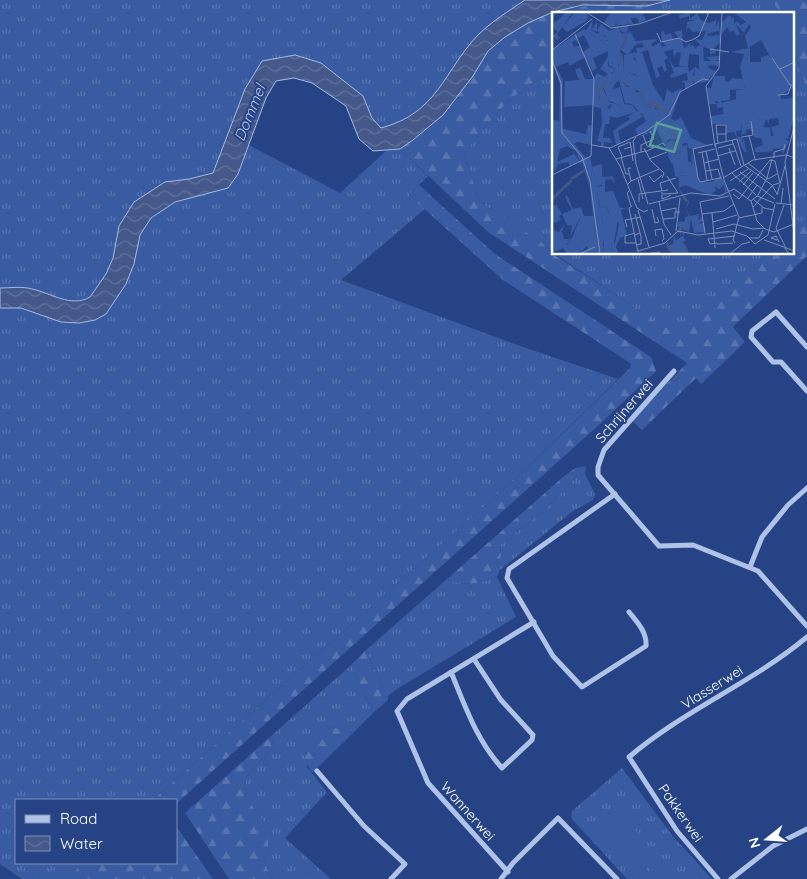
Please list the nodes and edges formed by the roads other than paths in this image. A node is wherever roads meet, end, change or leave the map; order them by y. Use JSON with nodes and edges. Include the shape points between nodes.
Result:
{"nodes":[{"id":1,"x":807,"y":347,"type":"edge"},
{"id":2,"x":674,"y":371,"type":"dead end"},
{"id":3,"x":807,"y":391,"type":"edge"},
{"id":4,"x":807,"y":488,"type":"edge"},
{"id":5,"x":615,"y":494,"type":"junction"},
{"id":6,"x":750,"y":567,"type":"junction"},
{"id":7,"x":629,"y":612,"type":"dead end"},
{"id":8,"x":534,"y":622,"type":"junction"},
{"id":9,"x":807,"y":626,"type":"edge"},
{"id":10,"x":807,"y":637,"type":"edge"},
{"id":11,"x":474,"y":659,"type":"junction"},
{"id":12,"x":451,"y":672,"type":"junction"},
{"id":13,"x":629,"y":757,"type":"joint"},
{"id":14,"x":317,"y":770,"type":"dead end"},
{"id":15,"x":807,"y":829,"type":"edge"},
{"id":16,"x":508,"y":872,"type":"junction"},
{"id":17,"x":392,"y":879,"type":"edge"},
{"id":18,"x":501,"y":879,"type":"edge"},
{"id":19,"x":617,"y":879,"type":"edge"},
{"id":20,"x":718,"y":879,"type":"edge"},
{"id":21,"x":731,"y":879,"type":"edge"}],
"edges":[{"from":1,"to":3,"type":"street","via":[[776,312],[752,331],[751,337],[773,362],[780,362]]},
{"from":2,"to":5,"type":"street","name":"Schrijnerwei","via":[[604,450],[598,475]]},
{"from":4,"to":6,"type":"street","via":[[762,537]]},
{"from":5,"to":6,"type":"street","via":[[660,546],[693,544]]},
{"from":5,"to":8,"type":"street","via":[[509,569],[506,578]]},
{"from":6,"to":9,"type":"street","via":[[758,571]]},
{"from":7,"to":8,"type":"street","via":[[643,630],[646,646],[582,687],[553,656]]},
{"from":8,"to":11,"type":"street","name":"Wannerwei"},
{"from":10,"to":13,"type":"street","name":"Vlasserwei","via":[[785,655],[682,718]]},
{"from":11,"to":12,"type":"street","name":"Wannerwei"},
{"from":11,"to":12,"type":"street","via":[[501,700],[533,735],[532,740],[502,768],[478,738]]},
{"from":12,"to":16,"type":"street","name":"Wannerwei","via":[[407,699],[397,711],[428,783]]},
{"from":13,"to":20,"type":"street","name":"Pakkerwei","via":[[677,831]]},
{"from":14,"to":17,"type":"street","via":[[364,826],[405,864]]},
{"from":15,"to":21,"type":"street","via":[[773,846]]},
{"from":16,"to":18,"type":"street"},
{"from":16,"to":19,"type":"street","via":[[558,818]]}]}
